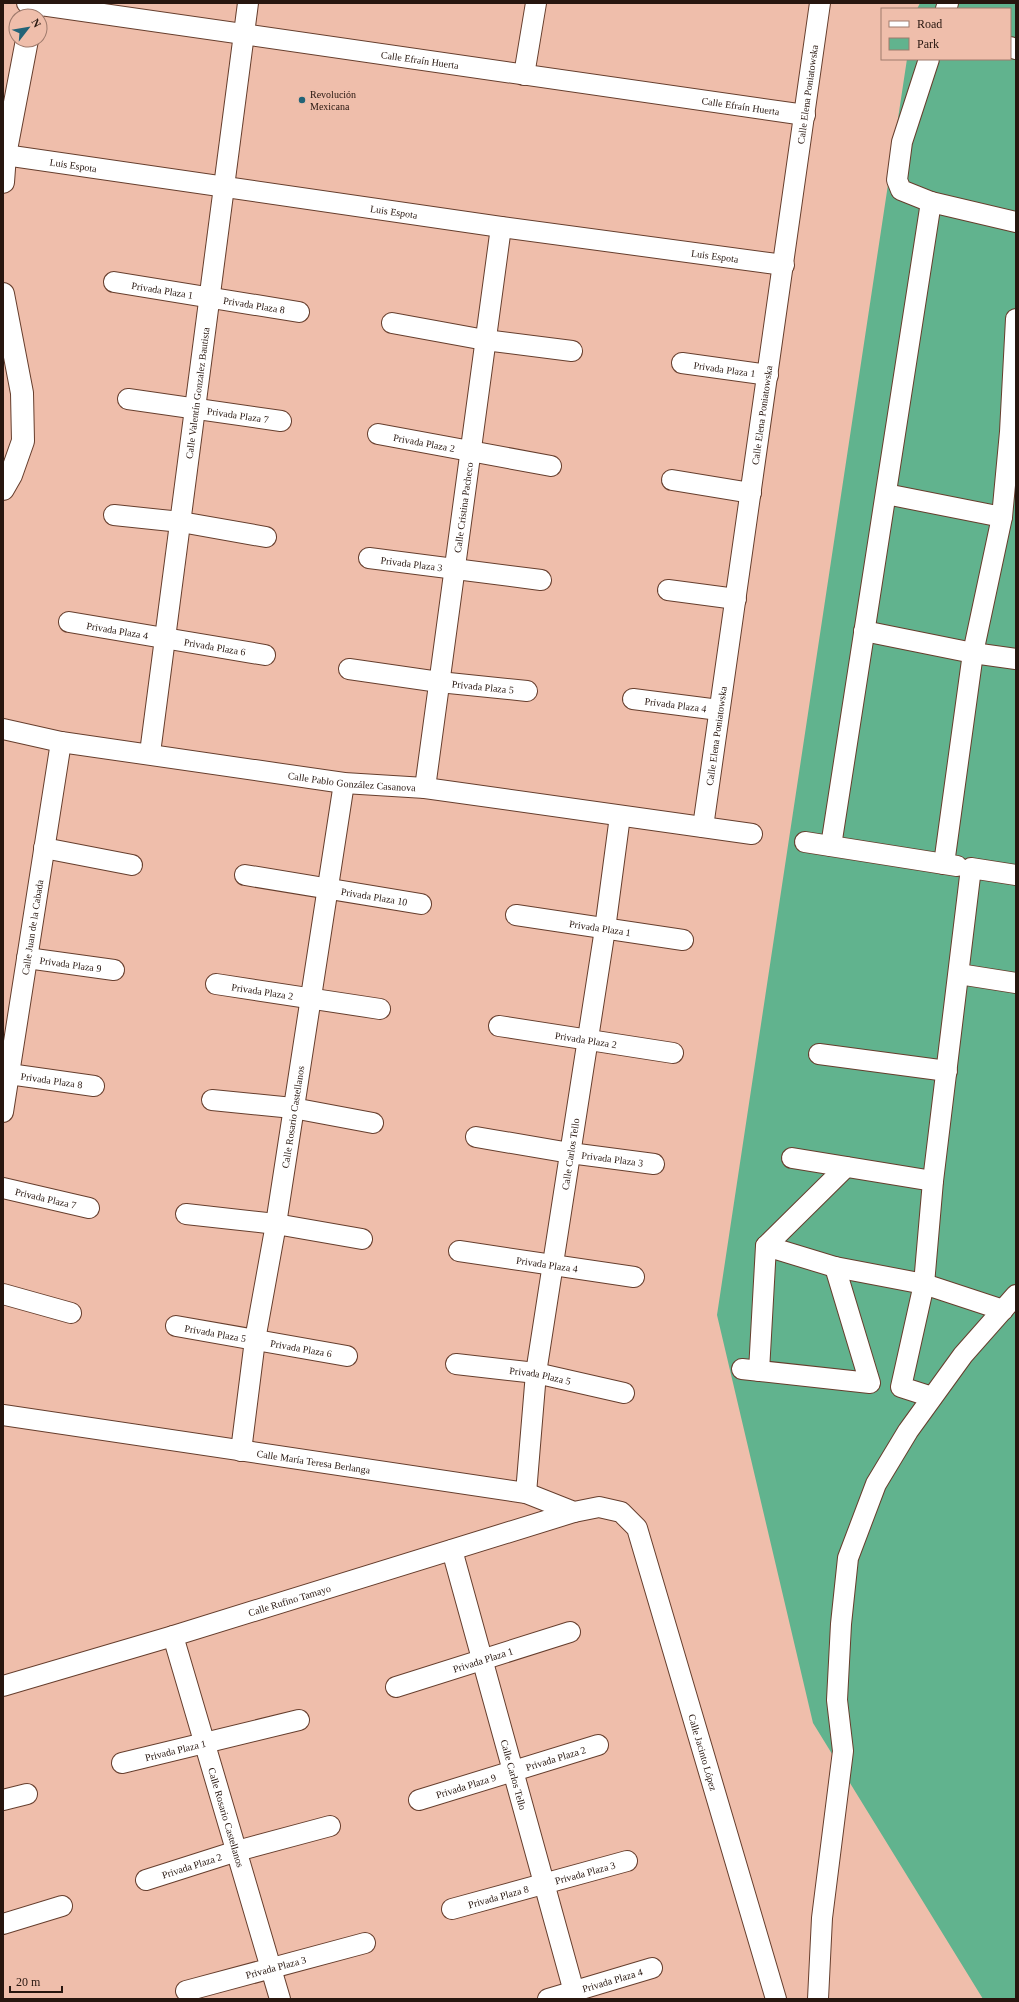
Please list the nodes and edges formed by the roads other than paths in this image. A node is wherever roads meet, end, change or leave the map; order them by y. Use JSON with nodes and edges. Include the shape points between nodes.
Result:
{"nodes":[{"id":1,"x":248,"y":3,"type":"edge"},
{"id":2,"x":536,"y":3,"type":"edge"},
{"id":3,"x":820,"y":3,"type":"edge"},
{"id":4,"x":32,"y":6,"type":"edge"},
{"id":5,"x":243,"y":34,"type":"junction"},
{"id":6,"x":26,"y":48,"type":"edge"},
{"id":7,"x":929,"y":60,"type":"edge"},
{"id":8,"x":524,"y":75,"type":"junction"},
{"id":9,"x":805,"y":115,"type":"junction"},
{"id":10,"x":5,"y":155,"type":"junction"},
{"id":11,"x":3,"y":182,"type":"edge"},
{"id":12,"x":224,"y":188,"type":"junction"},
{"id":13,"x":931,"y":202,"type":"junction"},
{"id":14,"x":1016,"y":222,"type":"edge"},
{"id":15,"x":501,"y":227,"type":"junction"},
{"id":16,"x":784,"y":265,"type":"junction"},
{"id":17,"x":114,"y":282,"type":"dead end"},
{"id":18,"x":3,"y":294,"type":"edge"},
{"id":19,"x":210,"y":296,"type":"junction"},
{"id":20,"x":299,"y":312,"type":"dead end"},
{"id":21,"x":1016,"y":318,"type":"edge"},
{"id":22,"x":392,"y":323,"type":"dead end"},
{"id":23,"x":486,"y":340,"type":"junction"},
{"id":24,"x":572,"y":351,"type":"dead end"},
{"id":25,"x":682,"y":364,"type":"dead end"},
{"id":26,"x":768,"y":375,"type":"junction"},
{"id":27,"x":128,"y":399,"type":"dead end"},
{"id":28,"x":196,"y":408,"type":"junction"},
{"id":29,"x":281,"y":421,"type":"dead end"},
{"id":30,"x":378,"y":434,"type":"dead end"},
{"id":31,"x":471,"y":450,"type":"junction"},
{"id":32,"x":551,"y":466,"type":"dead end"},
{"id":33,"x":672,"y":480,"type":"dead end"},
{"id":34,"x":3,"y":489,"type":"edge"},
{"id":35,"x":751,"y":493,"type":"junction"},
{"id":36,"x":886,"y":494,"type":"junction"},
{"id":37,"x":114,"y":515,"type":"dead end"},
{"id":38,"x":1002,"y":517,"type":"junction"},
{"id":39,"x":180,"y":522,"type":"junction"},
{"id":40,"x":266,"y":537,"type":"dead end"},
{"id":41,"x":369,"y":558,"type":"dead end"},
{"id":42,"x":455,"y":567,"type":"junction"},
{"id":43,"x":541,"y":580,"type":"dead end"},
{"id":44,"x":668,"y":590,"type":"dead end"},
{"id":45,"x":736,"y":599,"type":"junction"},
{"id":46,"x":69,"y":622,"type":"dead end"},
{"id":47,"x":864,"y":631,"type":"junction"},
{"id":48,"x":166,"y":638,"type":"junction"},
{"id":49,"x":973,"y":653,"type":"junction"},
{"id":50,"x":265,"y":655,"type":"dead end"},
{"id":51,"x":1016,"y":658,"type":"edge"},
{"id":52,"x":349,"y":669,"type":"dead end"},
{"id":53,"x":439,"y":682,"type":"junction"},
{"id":54,"x":527,"y":691,"type":"dead end"},
{"id":55,"x":633,"y":698,"type":"dead end"},
{"id":56,"x":719,"y":710,"type":"junction"},
{"id":57,"x":3,"y":729,"type":"edge"},
{"id":58,"x":61,"y":742,"type":"junction"},
{"id":59,"x":150,"y":753,"type":"junction"},
{"id":60,"x":344,"y":783,"type":"junction"},
{"id":61,"x":425,"y":788,"type":"junction"},
{"id":62,"x":620,"y":816,"type":"junction"},
{"id":63,"x":702,"y":827,"type":"junction"},
{"id":64,"x":752,"y":834,"type":"dead end"},
{"id":65,"x":805,"y":842,"type":"dead end"},
{"id":66,"x":831,"y":846,"type":"junction"},
{"id":67,"x":44,"y":848,"type":"junction"},
{"id":68,"x":944,"y":864,"type":"junction"},
{"id":69,"x":132,"y":865,"type":"dead end"},
{"id":70,"x":971,"y":868,"type":"junction"},
{"id":71,"x":245,"y":875,"type":"dead end"},
{"id":72,"x":1016,"y":875,"type":"edge"},
{"id":73,"x":327,"y":889,"type":"junction"},
{"id":74,"x":421,"y":904,"type":"dead end"},
{"id":75,"x":516,"y":914,"type":"dead end"},
{"id":76,"x":605,"y":929,"type":"junction"},
{"id":77,"x":683,"y":940,"type":"dead end"},
{"id":78,"x":27,"y":958,"type":"junction"},
{"id":79,"x":114,"y":970,"type":"dead end"},
{"id":80,"x":959,"y":974,"type":"junction"},
{"id":81,"x":1016,"y":983,"type":"edge"},
{"id":82,"x":216,"y":984,"type":"dead end"},
{"id":83,"x":310,"y":997,"type":"junction"},
{"id":84,"x":380,"y":1008,"type":"dead end"},
{"id":85,"x":498,"y":1026,"type":"dead end"},
{"id":86,"x":586,"y":1040,"type":"junction"},
{"id":87,"x":673,"y":1053,"type":"dead end"},
{"id":88,"x":819,"y":1054,"type":"dead end"},
{"id":89,"x":947,"y":1070,"type":"junction"},
{"id":90,"x":9,"y":1074,"type":"junction"},
{"id":91,"x":94,"y":1086,"type":"dead end"},
{"id":92,"x":212,"y":1100,"type":"dead end"},
{"id":93,"x":293,"y":1108,"type":"junction"},
{"id":94,"x":3,"y":1112,"type":"edge"},
{"id":95,"x":372,"y":1123,"type":"dead end"},
{"id":96,"x":476,"y":1137,"type":"dead end"},
{"id":97,"x":570,"y":1153,"type":"junction"},
{"id":98,"x":792,"y":1158,"type":"dead end"},
{"id":99,"x":654,"y":1164,"type":"dead end"},
{"id":100,"x":846,"y":1168,"type":"junction"},
{"id":101,"x":933,"y":1181,"type":"junction"},
{"id":102,"x":3,"y":1188,"type":"edge"},
{"id":103,"x":89,"y":1208,"type":"dead end"},
{"id":104,"x":186,"y":1214,"type":"dead end"},
{"id":105,"x":276,"y":1224,"type":"junction"},
{"id":106,"x":362,"y":1239,"type":"dead end"},
{"id":107,"x":766,"y":1246,"type":"junction"},
{"id":108,"x":459,"y":1251,"type":"dead end"},
{"id":109,"x":552,"y":1263,"type":"junction"},
{"id":110,"x":835,"y":1267,"type":"junction"},
{"id":111,"x":634,"y":1277,"type":"dead end"},
{"id":112,"x":924,"y":1284,"type":"junction"},
{"id":113,"x":3,"y":1294,"type":"edge"},
{"id":114,"x":1016,"y":1295,"type":"edge"},
{"id":115,"x":1003,"y":1310,"type":"junction"},
{"id":116,"x":71,"y":1313,"type":"dead end"},
{"id":117,"x":176,"y":1326,"type":"dead end"},
{"id":118,"x":255,"y":1340,"type":"junction"},
{"id":119,"x":347,"y":1356,"type":"dead end"},
{"id":120,"x":456,"y":1364,"type":"dead end"},
{"id":121,"x":536,"y":1373,"type":"junction"},
{"id":122,"x":870,"y":1383,"type":"junction"},
{"id":123,"x":901,"y":1387,"type":"junction"},
{"id":124,"x":624,"y":1393,"type":"dead end"},
{"id":125,"x":932,"y":1397,"type":"junction"},
{"id":126,"x":3,"y":1415,"type":"edge"},
{"id":127,"x":241,"y":1450,"type":"junction"},
{"id":128,"x":526,"y":1493,"type":"junction"},
{"id":129,"x":574,"y":1512,"type":"junction"},
{"id":130,"x":452,"y":1550,"type":"junction"},
{"id":131,"x":570,"y":1632,"type":"dead end"},
{"id":132,"x":173,"y":1636,"type":"junction"},
{"id":133,"x":482,"y":1660,"type":"junction"},
{"id":134,"x":3,"y":1686,"type":"edge"},
{"id":135,"x":396,"y":1687,"type":"dead end"},
{"id":136,"x":299,"y":1720,"type":"dead end"},
{"id":137,"x":205,"y":1744,"type":"junction"},
{"id":138,"x":598,"y":1745,"type":"dead end"},
{"id":139,"x":122,"y":1763,"type":"dead end"},
{"id":140,"x":513,"y":1772,"type":"junction"},
{"id":141,"x":27,"y":1794,"type":"dead end"},
{"id":142,"x":3,"y":1800,"type":"edge"},
{"id":143,"x":419,"y":1800,"type":"dead end"},
{"id":144,"x":330,"y":1826,"type":"dead end"},
{"id":145,"x":237,"y":1851,"type":"junction"},
{"id":146,"x":627,"y":1861,"type":"dead end"},
{"id":147,"x":146,"y":1880,"type":"dead end"},
{"id":148,"x":543,"y":1882,"type":"junction"},
{"id":149,"x":62,"y":1906,"type":"dead end"},
{"id":150,"x":452,"y":1909,"type":"dead end"},
{"id":151,"x":3,"y":1924,"type":"edge"},
{"id":152,"x":365,"y":1943,"type":"dead end"},
{"id":153,"x":271,"y":1967,"type":"junction"},
{"id":154,"x":652,"y":1968,"type":"dead end"},
{"id":155,"x":186,"y":1991,"type":"dead end"},
{"id":156,"x":574,"y":1995,"type":"edge"},
{"id":157,"x":280,"y":1999,"type":"edge"},
{"id":158,"x":548,"y":1999,"type":"edge"},
{"id":159,"x":776,"y":1999,"type":"edge"},
{"id":160,"x":818,"y":1999,"type":"edge"}],
"edges":[{"from":1,"to":5,"type":"street","name":"Calle Valentín Gonzalez Bautista"},
{"from":2,"to":8,"type":"street"},
{"from":3,"to":9,"type":"street","name":"Calle Elena Poniatowska"},
{"from":4,"to":5,"type":"street","name":"Calle Efraín Huerta"},
{"from":5,"to":8,"type":"street","name":"Calle Efraín Huerta"},
{"from":5,"to":12,"type":"street","name":"Calle Valentín Gonzalez Bautista"},
{"from":6,"to":10,"type":"main road"},
{"from":7,"to":13,"type":"street","via":[[902,142],[897,180],[901,190]]},
{"from":8,"to":9,"type":"street","name":"Calle Efraín Huerta"},
{"from":9,"to":16,"type":"street","name":"Calle Elena Poniatowska"},
{"from":10,"to":11,"type":"main road"},
{"from":10,"to":12,"type":"street","name":"Luis Espota"},
{"from":12,"to":15,"type":"street","name":"Luis Espota"},
{"from":12,"to":19,"type":"street","name":"Calle Valentín Gonzalez Bautista"},
{"from":13,"to":14,"type":"street"},
{"from":13,"to":36,"type":"street"},
{"from":15,"to":16,"type":"street","name":"Luis Espota"},
{"from":15,"to":23,"type":"street","name":"Calle Cristina Pacheco"},
{"from":16,"to":26,"type":"street","name":"Calle Elena Poniatowska"},
{"from":17,"to":19,"type":"street","name":"Privada Plaza 1"},
{"from":18,"to":34,"type":"main road","via":[[22,393],[23,441]]},
{"from":19,"to":20,"type":"street","name":"Privada Plaza 8"},
{"from":19,"to":28,"type":"street","name":"Calle Valentín Gonzalez Bautista"},
{"from":21,"to":38,"type":"street","via":[[1010,432]]},
{"from":22,"to":23,"type":"street"},
{"from":23,"to":24,"type":"street"},
{"from":23,"to":31,"type":"street","name":"Calle Cristina Pacheco"},
{"from":25,"to":26,"type":"street","name":"Privada Plaza 1"},
{"from":26,"to":35,"type":"street","name":"Calle Elena Poniatowska"},
{"from":27,"to":28,"type":"street"},
{"from":28,"to":29,"type":"street","name":"Privada Plaza 7"},
{"from":28,"to":39,"type":"street","name":"Calle Valentín Gonzalez Bautista"},
{"from":30,"to":31,"type":"street","name":"Privada Plaza 2"},
{"from":31,"to":32,"type":"street"},
{"from":31,"to":42,"type":"street","name":"Calle Cristina Pacheco"},
{"from":33,"to":35,"type":"street"},
{"from":35,"to":45,"type":"street","name":"Calle Elena Poniatowska"},
{"from":36,"to":38,"type":"street"},
{"from":36,"to":47,"type":"street"},
{"from":37,"to":39,"type":"street"},
{"from":38,"to":49,"type":"street"},
{"from":39,"to":40,"type":"street"},
{"from":39,"to":48,"type":"street","name":"Calle Valentín Gonzalez Bautista"},
{"from":41,"to":42,"type":"street","name":"Privada Plaza 3"},
{"from":42,"to":43,"type":"street"},
{"from":42,"to":53,"type":"street","name":"Calle Cristina Pacheco"},
{"from":44,"to":45,"type":"street"},
{"from":45,"to":56,"type":"street","name":"Calle Elena Poniatowska"},
{"from":46,"to":48,"type":"street","name":"Privada Plaza 4"},
{"from":47,"to":49,"type":"street"},
{"from":47,"to":66,"type":"street"},
{"from":48,"to":50,"type":"street","name":"Privada Plaza 6"},
{"from":48,"to":59,"type":"street","name":"Calle Valentín Gonzalez Bautista"},
{"from":49,"to":51,"type":"street"},
{"from":49,"to":68,"type":"street"},
{"from":52,"to":53,"type":"street"},
{"from":53,"to":54,"type":"street","name":"Privada Plaza 5"},
{"from":53,"to":61,"type":"street","name":"Calle Cristina Pacheco"},
{"from":55,"to":56,"type":"street","name":"Privada Plaza 4"},
{"from":56,"to":63,"type":"street","name":"Calle Elena Poniatowska"},
{"from":57,"to":58,"type":"street","name":"Calle Pablo González Casanova"},
{"from":58,"to":59,"type":"street","name":"Calle Pablo González Casanova"},
{"from":58,"to":67,"type":"street","name":"Calle Juan de la Cabada"},
{"from":59,"to":60,"type":"street","name":"Calle Pablo González Casanova"},
{"from":60,"to":61,"type":"street","name":"Calle Pablo González Casanova"},
{"from":60,"to":73,"type":"street","name":"Calle Rosario Castellanos"},
{"from":61,"to":62,"type":"street","name":"Calle Pablo González Casanova"},
{"from":62,"to":63,"type":"street","name":"Calle Pablo González Casanova"},
{"from":62,"to":76,"type":"street","name":"Calle Carlos Tello"},
{"from":63,"to":64,"type":"street","name":"Calle Pablo González Casanova"},
{"from":65,"to":66,"type":"street"},
{"from":66,"to":68,"type":"street"},
{"from":67,"to":69,"type":"street"},
{"from":67,"to":78,"type":"street","name":"Calle Juan de la Cabada"},
{"from":68,"to":70,"type":"street"},
{"from":70,"to":72,"type":"street"},
{"from":70,"to":80,"type":"street"},
{"from":71,"to":73,"type":"street"},
{"from":73,"to":74,"type":"street","name":"Privada Plaza 10"},
{"from":73,"to":83,"type":"street","name":"Calle Rosario Castellanos"},
{"from":75,"to":76,"type":"street","name":"Privada Plaza 1"},
{"from":76,"to":77,"type":"street","name":"Privada Plaza 1"},
{"from":76,"to":86,"type":"street","name":"Calle Carlos Tello"},
{"from":78,"to":79,"type":"street","name":"Privada Plaza 9"},
{"from":78,"to":90,"type":"street","name":"Calle Juan de la Cabada"},
{"from":80,"to":81,"type":"street"},
{"from":80,"to":89,"type":"street"},
{"from":82,"to":83,"type":"street","name":"Privada Plaza 2"},
{"from":83,"to":84,"type":"street"},
{"from":83,"to":93,"type":"street","name":"Calle Rosario Castellanos"},
{"from":85,"to":86,"type":"street","name":"Privada Plaza 2"},
{"from":86,"to":87,"type":"street","name":"Privada Plaza 2"},
{"from":86,"to":97,"type":"street","name":"Calle Carlos Tello"},
{"from":88,"to":89,"type":"street"},
{"from":89,"to":101,"type":"street"},
{"from":90,"to":91,"type":"street","name":"Privada Plaza 8"},
{"from":90,"to":94,"type":"street","name":"Calle Juan de la Cabada"},
{"from":92,"to":93,"type":"street"},
{"from":93,"to":95,"type":"street"},
{"from":93,"to":105,"type":"street","name":"Calle Rosario Castellanos"},
{"from":96,"to":97,"type":"street","name":"Privada Plaza 3"},
{"from":97,"to":99,"type":"street","name":"Privada Plaza 3"},
{"from":97,"to":109,"type":"street","name":"Calle Carlos Tello"},
{"from":98,"to":100,"type":"street"},
{"from":100,"to":101,"type":"street"},
{"from":100,"to":107,"type":"street"},
{"from":101,"to":112,"type":"street"},
{"from":102,"to":103,"type":"street","name":"Privada Plaza 7"},
{"from":104,"to":105,"type":"street"},
{"from":105,"to":106,"type":"street"},
{"from":105,"to":118,"type":"street","name":"Calle Rosario Castellanos"},
{"from":107,"to":110,"type":"street"},
{"from":107,"to":122,"type":"street","via":[[751,1370]]},
{"from":108,"to":109,"type":"street","name":"Privada Plaza 4"},
{"from":109,"to":111,"type":"street","name":"Privada Plaza 4"},
{"from":109,"to":121,"type":"street","name":"Calle Carlos Tello"},
{"from":110,"to":112,"type":"street"},
{"from":110,"to":122,"type":"street"},
{"from":112,"to":115,"type":"street"},
{"from":112,"to":123,"type":"street"},
{"from":113,"to":116,"type":"street"},
{"from":114,"to":115,"type":"street"},
{"from":115,"to":125,"type":"street","via":[[963,1355]]},
{"from":117,"to":118,"type":"street","name":"Privada Plaza 5"},
{"from":118,"to":119,"type":"street","name":"Privada Plaza 6"},
{"from":118,"to":127,"type":"street","name":"Calle Rosario Castellanos"},
{"from":120,"to":121,"type":"street","name":"Privada Plaza 5"},
{"from":121,"to":124,"type":"street","name":"Privada Plaza 5"},
{"from":121,"to":128,"type":"street","name":"Calle Carlos Tello"},
{"from":122,"to":123,"type":"street"},
{"from":123,"to":125,"type":"street"},
{"from":125,"to":160,"type":"street","via":[[876,1484],[848,1558],[837,1700],[843,1752],[822,1918]]},
{"from":126,"to":127,"type":"street","name":"Calle María Teresa Berlanga"},
{"from":127,"to":128,"type":"street","name":"Calle María Teresa Berlanga"},
{"from":128,"to":129,"type":"street","name":"Calle María Teresa Berlanga"},
{"from":129,"to":130,"type":"street","name":"Calle Rufino Tamayo"},
{"from":129,"to":159,"type":"street","name":"Calle Jacinto López","via":[[599,1507],[621,1512],[637,1528]]},
{"from":130,"to":132,"type":"street","name":"Calle Rufino Tamayo"},
{"from":130,"to":133,"type":"street","name":"Calle Carlos Tello"},
{"from":131,"to":133,"type":"street","name":"Privada Plaza 1"},
{"from":132,"to":134,"type":"street","name":"Calle Rufino Tamayo"},
{"from":132,"to":137,"type":"street","name":"Calle Rosario Castellanos"},
{"from":133,"to":135,"type":"street","name":"Privada Plaza 1"},
{"from":133,"to":140,"type":"street","name":"Calle Carlos Tello"},
{"from":136,"to":137,"type":"street","name":"Privada Plaza 1"},
{"from":137,"to":139,"type":"street","name":"Privada Plaza 1"},
{"from":137,"to":145,"type":"street","name":"Calle Rosario Castellanos"},
{"from":138,"to":140,"type":"street","name":"Privada Plaza 2"},
{"from":140,"to":143,"type":"street","name":"Privada Plaza 9"},
{"from":140,"to":148,"type":"street","name":"Calle Carlos Tello"},
{"from":141,"to":142,"type":"street"},
{"from":144,"to":145,"type":"street","name":"Privada Plaza 2"},
{"from":145,"to":147,"type":"street","name":"Privada Plaza 2"},
{"from":145,"to":153,"type":"street","name":"Calle Rosario Castellanos"},
{"from":146,"to":148,"type":"street","name":"Privada Plaza 3"},
{"from":148,"to":150,"type":"street","name":"Privada Plaza 8"},
{"from":148,"to":156,"type":"street","name":"Calle Carlos Tello"},
{"from":149,"to":151,"type":"street"},
{"from":152,"to":153,"type":"street","name":"Privada Plaza 3"},
{"from":153,"to":155,"type":"street","name":"Privada Plaza 3"},
{"from":153,"to":157,"type":"street","name":"Calle Rosario Castellanos"},
{"from":154,"to":156,"type":"street","name":"Privada Plaza 4"},
{"from":156,"to":158,"type":"street"}]}
